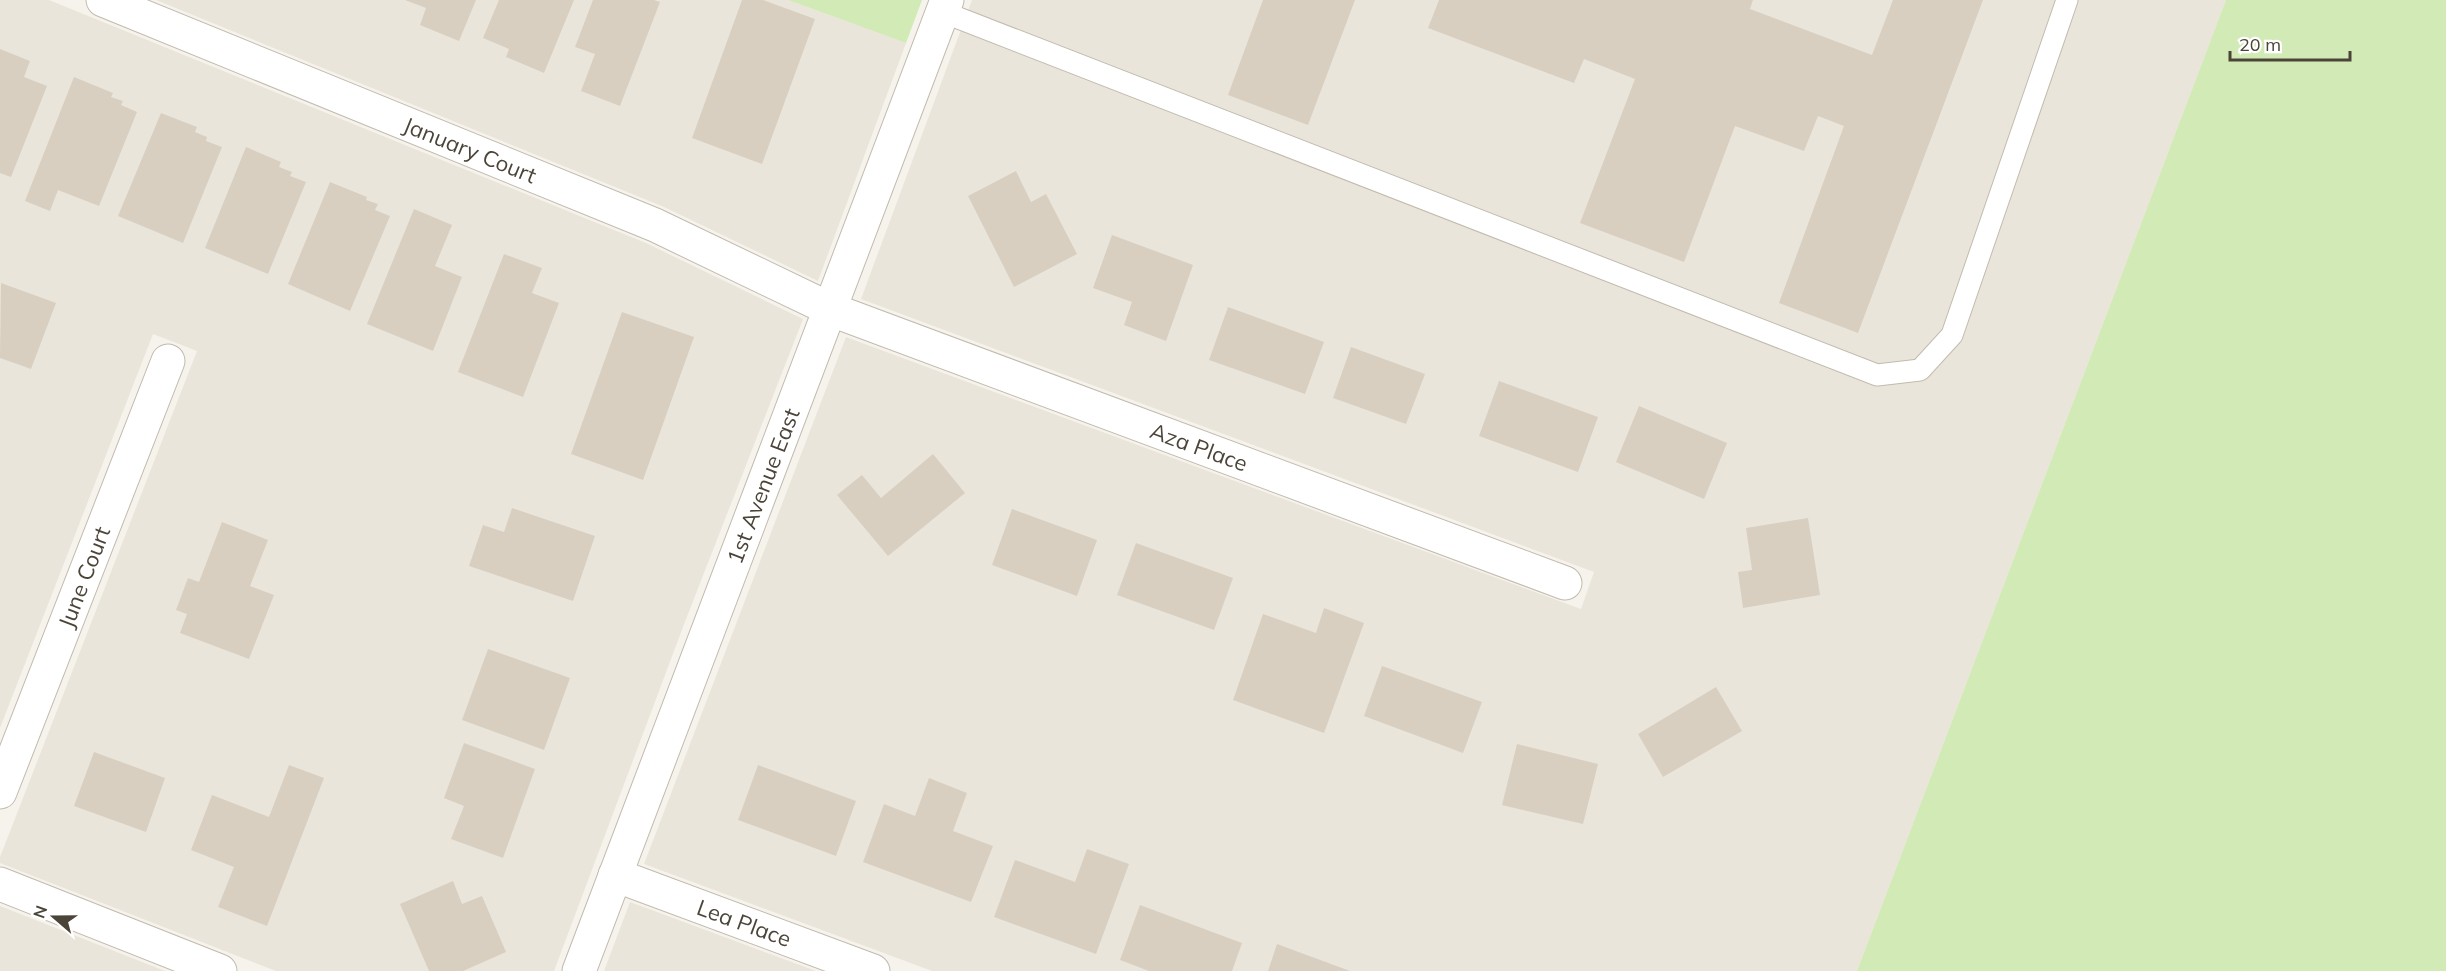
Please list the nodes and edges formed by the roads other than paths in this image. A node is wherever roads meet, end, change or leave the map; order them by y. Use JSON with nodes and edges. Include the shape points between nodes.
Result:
{"nodes":[{"id":1,"x":103,"y":0,"type":"edge"},
{"id":2,"x":2067,"y":0,"type":"edge"},
{"id":3,"x":945,"y":6,"type":"edge"},
{"id":4,"x":832,"y":310,"type":"junction"},
{"id":5,"x":168,"y":361,"type":"dead end"},
{"id":6,"x":1565,"y":583,"type":"dead end"},
{"id":7,"x":0,"y":792,"type":"edge"},
{"id":8,"x":615,"y":875,"type":"junction"},
{"id":9,"x":0,"y":884,"type":"edge"},
{"id":10,"x":220,"y":971,"type":"edge"},
{"id":11,"x":579,"y":971,"type":"edge"},
{"id":12,"x":873,"y":971,"type":"edge"}],
"edges":[{"from":1,"to":4,"type":"street","name":"January Court","via":[[655,225]]},
{"from":2,"to":3,"type":"lane","via":[[1952,335],[1920,370],[1877,375]]},
{"from":3,"to":4,"type":"street","name":"1st Avenue East"},
{"from":4,"to":6,"type":"street","name":"Aza Place"},
{"from":4,"to":8,"type":"street","name":"1st Avenue East"},
{"from":5,"to":7,"type":"street","name":"June Court"},
{"from":8,"to":11,"type":"street","name":"1st Avenue East"},
{"from":8,"to":12,"type":"street","name":"Lea Place"},
{"from":9,"to":10,"type":"street"}]}
